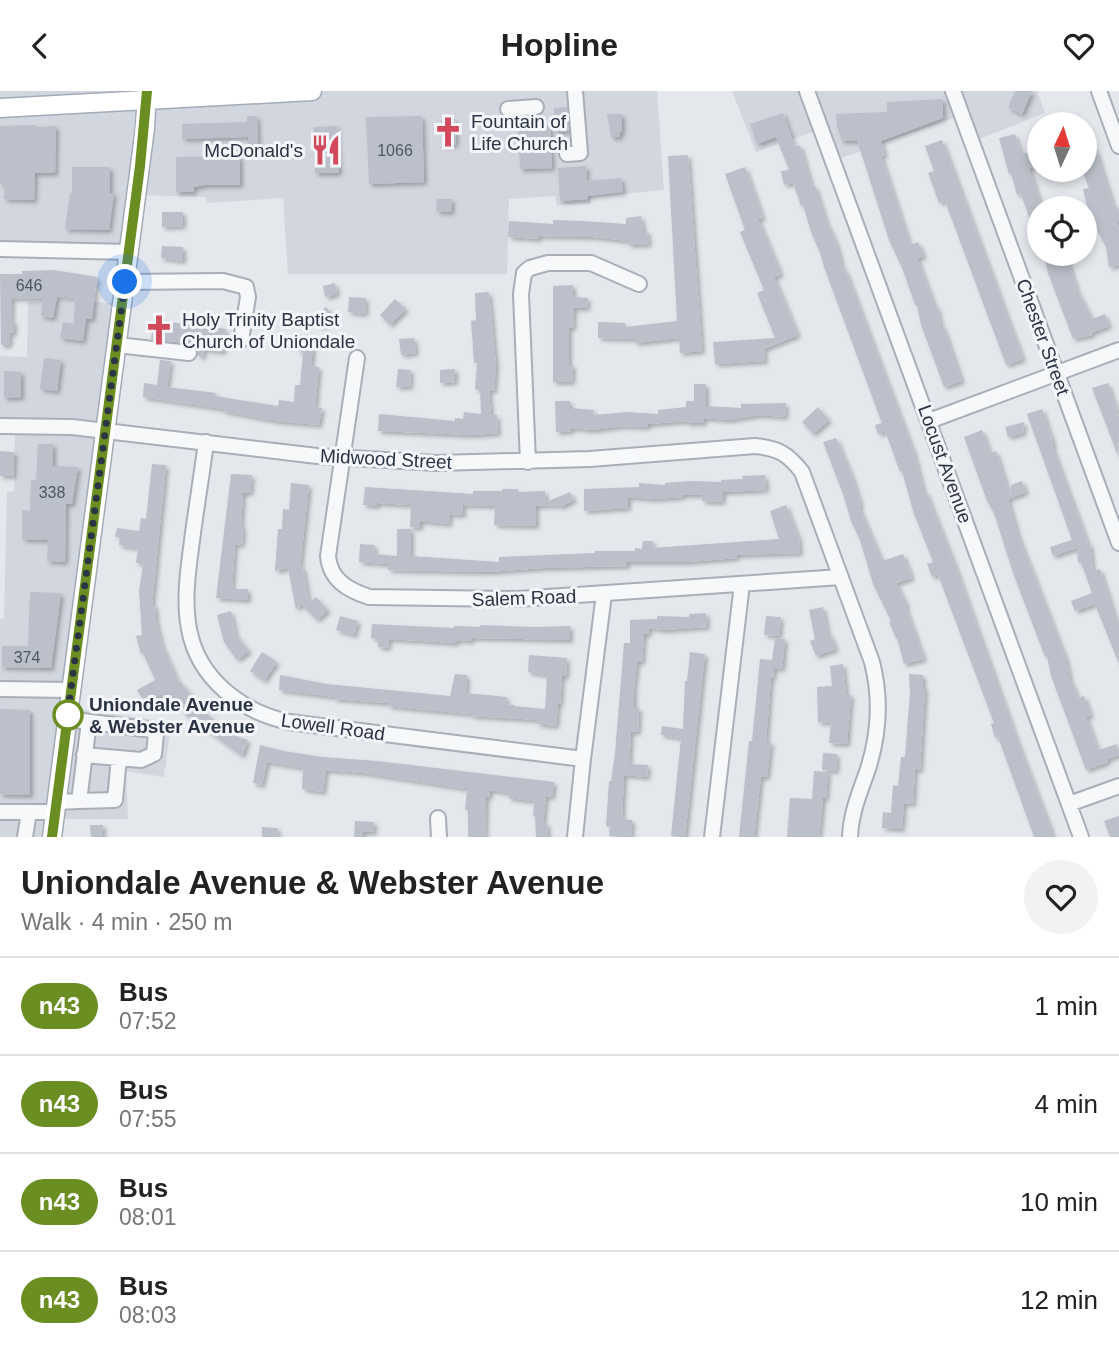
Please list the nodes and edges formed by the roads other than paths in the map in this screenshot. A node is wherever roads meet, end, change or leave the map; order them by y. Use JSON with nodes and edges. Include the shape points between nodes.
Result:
{"nodes":[{"id":1,"x":312,"y":91,"type":"edge"},
{"id":2,"x":575,"y":91,"type":"edge"},
{"id":3,"x":807,"y":91,"type":"edge"},
{"id":4,"x":953,"y":91,"type":"edge"},
{"id":5,"x":1099,"y":91,"type":"edge"},
{"id":6,"x":147,"y":96,"type":"edge"},
{"id":7,"x":536,"y":107,"type":"dead end"},
{"id":8,"x":0,"y":108,"type":"edge"},
{"id":9,"x":508,"y":109,"type":"dead end"},
{"id":10,"x":1119,"y":146,"type":"edge"},
{"id":11,"x":567,"y":154,"type":"dead end"},
{"id":12,"x":0,"y":249,"type":"edge"},
{"id":13,"x":129,"y":252,"type":"junction"},
{"id":14,"x":125,"y":282,"type":"junction"},
{"id":15,"x":639,"y":284,"type":"dead end"},
{"id":16,"x":241,"y":340,"type":"dead end"},
{"id":17,"x":117,"y":345,"type":"junction"},
{"id":18,"x":1119,"y":351,"type":"edge"},
{"id":19,"x":189,"y":353,"type":"dead end"},
{"id":20,"x":357,"y":358,"type":"dead end"},
{"id":21,"x":1057,"y":373,"type":"junction"},
{"id":22,"x":929,"y":421,"type":"junction"},
{"id":23,"x":0,"y":426,"type":"edge"},
{"id":24,"x":106,"y":430,"type":"junction"},
{"id":25,"x":206,"y":442,"type":"junction"},
{"id":26,"x":342,"y":457,"type":"junction"},
{"id":27,"x":528,"y":462,"type":"junction"},
{"id":28,"x":1119,"y":543,"type":"edge"},
{"id":29,"x":841,"y":577,"type":"junction"},
{"id":30,"x":742,"y":584,"type":"junction"},
{"id":31,"x":604,"y":594,"type":"junction"},
{"id":32,"x":0,"y":689,"type":"edge"},
{"id":33,"x":71,"y":691,"type":"junction"},
{"id":34,"x":67,"y":719,"type":"junction"},
{"id":35,"x":89,"y":722,"type":"junction"},
{"id":36,"x":84,"y":755,"type":"junction"},
{"id":37,"x":119,"y":758,"type":"junction"},
{"id":38,"x":583,"y":759,"type":"junction"},
{"id":39,"x":1119,"y":786,"type":"edge"},
{"id":40,"x":79,"y":801,"type":"junction"},
{"id":41,"x":1069,"y":804,"type":"junction"},
{"id":42,"x":56,"y":807,"type":"junction"},
{"id":43,"x":0,"y":812,"type":"edge"},
{"id":44,"x":29,"y":812,"type":"junction"},
{"id":45,"x":438,"y":818,"type":"dead end"},
{"id":46,"x":25,"y":837,"type":"edge"},
{"id":47,"x":52,"y":837,"type":"edge"},
{"id":48,"x":439,"y":837,"type":"edge"},
{"id":49,"x":575,"y":837,"type":"edge"},
{"id":50,"x":712,"y":837,"type":"edge"},
{"id":51,"x":850,"y":837,"type":"edge"},
{"id":52,"x":1081,"y":837,"type":"edge"}],
"edges":[{"from":1,"to":6,"type":"main road"},
{"from":2,"to":11,"type":"street","via":[[580,153]]},
{"from":3,"to":22,"type":"street","name":"Locust Avenue"},
{"from":4,"to":21,"type":"street","name":"Chester Street"},
{"from":5,"to":10,"type":"street"},
{"from":6,"to":8,"type":"main road"},
{"from":6,"to":13,"type":"main road"},
{"from":7,"to":9,"type":"street"},
{"from":12,"to":13,"type":"street"},
{"from":13,"to":14,"type":"main road"},
{"from":14,"to":16,"type":"street","via":[[223,281],[242,285],[248,297]]},
{"from":14,"to":17,"type":"main road"},
{"from":15,"to":27,"type":"street","via":[[591,263],[548,263],[524,273]]},
{"from":17,"to":19,"type":"street"},
{"from":17,"to":24,"type":"main road"},
{"from":18,"to":21,"type":"street"},
{"from":20,"to":26,"type":"street","name":"Salem Road"},
{"from":21,"to":22,"type":"street"},
{"from":21,"to":28,"type":"street","name":"Chester Street"},
{"from":22,"to":41,"type":"street","name":"Locust Avenue"},
{"from":23,"to":24,"type":"street","name":"Midwood Street"},
{"from":24,"to":25,"type":"street","name":"Midwood Street"},
{"from":24,"to":33,"type":"main road"},
{"from":25,"to":26,"type":"street","name":"Midwood Street"},
{"from":25,"to":38,"type":"street","name":"Lowell Road","via":[[187,614],[199,659],[228,694],[253,711],[289,722]]},
{"from":26,"to":27,"type":"street","name":"Midwood Street"},
{"from":26,"to":31,"type":"street","name":"Salem Road","via":[[328,556],[333,574],[350,591],[369,597],[450,600]]},
{"from":27,"to":29,"type":"street","name":"Midwood Street","via":[[772,448],[790,457],[802,472]]},
{"from":29,"to":30,"type":"street","name":"Salem Road"},
{"from":29,"to":51,"type":"street","via":[[872,662],[878,702],[874,746],[854,806]]},
{"from":30,"to":31,"type":"street","name":"Salem Road"},
{"from":30,"to":50,"type":"street"},
{"from":31,"to":38,"type":"street"},
{"from":32,"to":33,"type":"street"},
{"from":33,"to":34,"type":"main road"},
{"from":34,"to":35,"type":"street"},
{"from":34,"to":42,"type":"main road"},
{"from":35,"to":36,"type":"street"},
{"from":35,"to":37,"type":"street","via":[[156,733],[154,754],[141,760]]},
{"from":36,"to":37,"type":"street"},
{"from":36,"to":40,"type":"street"},
{"from":37,"to":40,"type":"street","via":[[115,800]]},
{"from":38,"to":49,"type":"street"},
{"from":39,"to":41,"type":"street"},
{"from":40,"to":42,"type":"street"},
{"from":41,"to":52,"type":"street","name":"Locust Avenue"},
{"from":42,"to":44,"type":"street"},
{"from":42,"to":47,"type":"main road"},
{"from":43,"to":44,"type":"street"},
{"from":44,"to":46,"type":"street"},
{"from":45,"to":48,"type":"street"}]}
